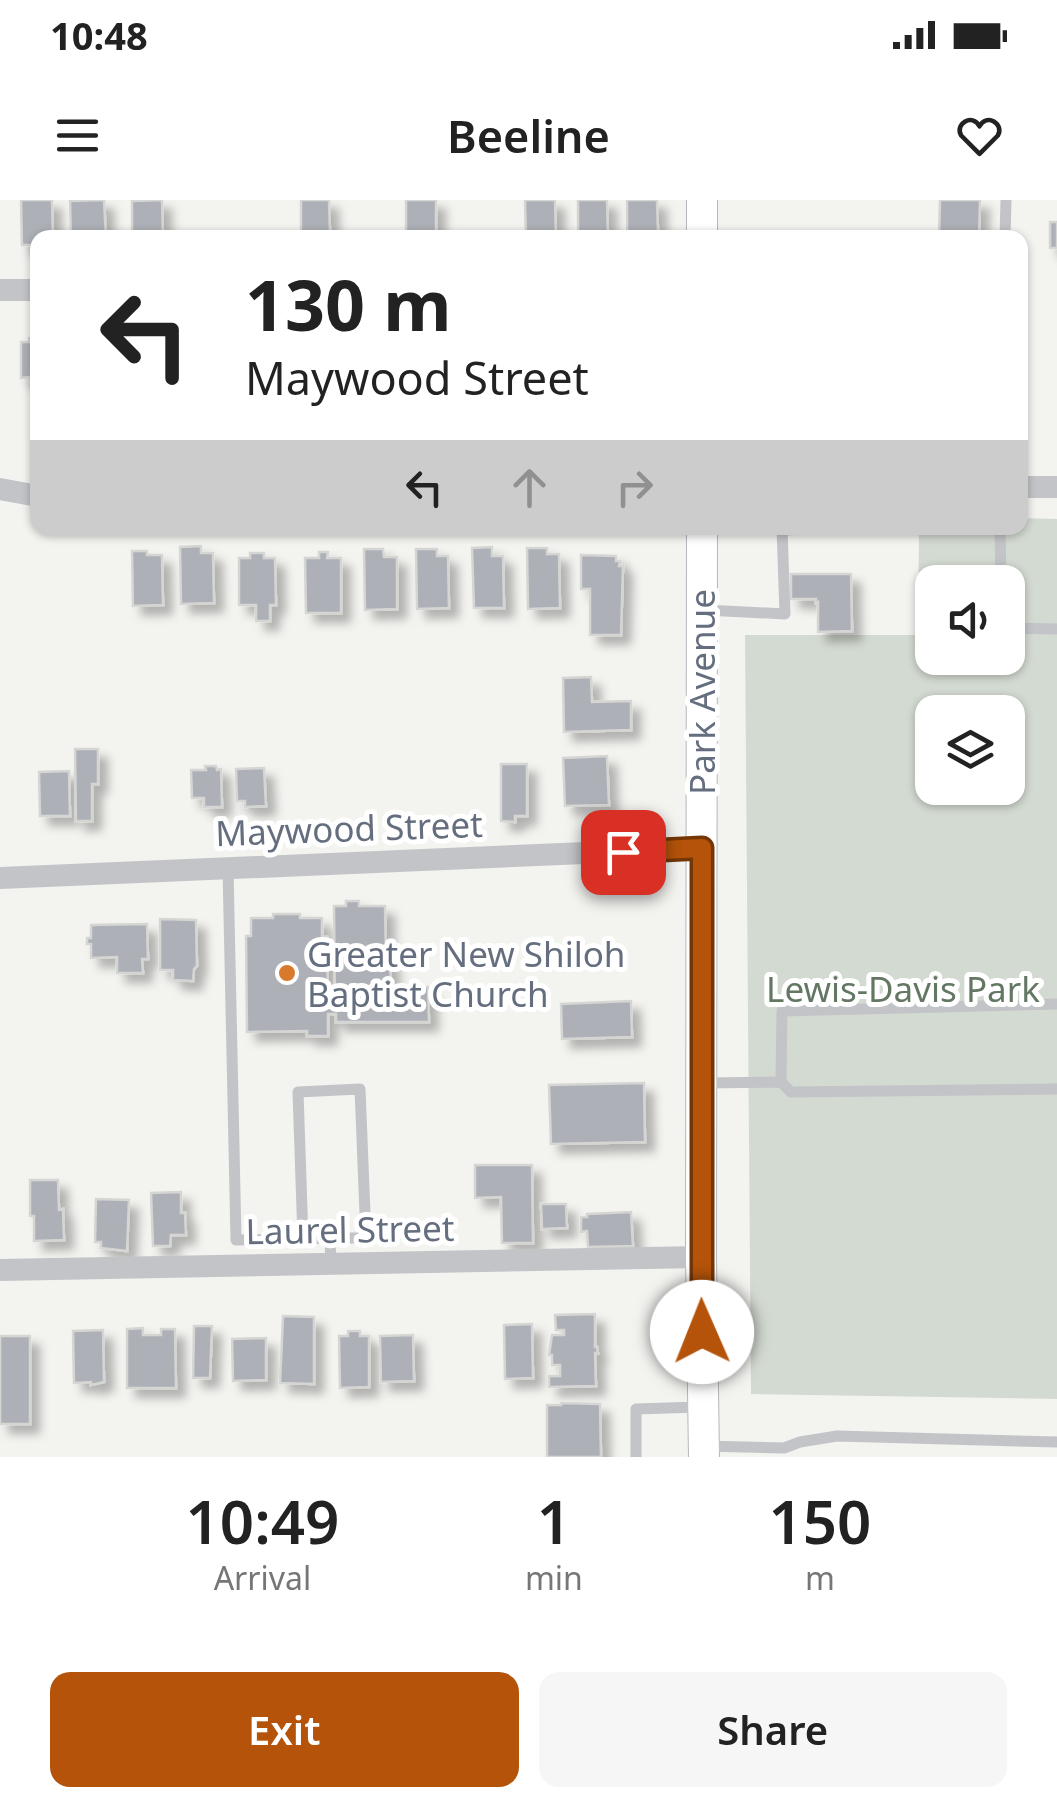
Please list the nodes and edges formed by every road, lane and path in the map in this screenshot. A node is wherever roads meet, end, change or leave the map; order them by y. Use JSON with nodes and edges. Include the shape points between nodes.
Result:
{"nodes":[{"id":1,"x":702,"y":200,"type":"edge"},
{"id":2,"x":1006,"y":200,"type":"edge"},
{"id":3,"x":702,"y":230,"type":"edge"},
{"id":4,"x":1005,"y":230,"type":"edge"},
{"id":5,"x":0,"y":290,"type":"edge"},
{"id":6,"x":30,"y":290,"type":"edge"},
{"id":7,"x":1057,"y":487,"type":"edge"},
{"id":8,"x":1028,"y":488,"type":"edge"},
{"id":9,"x":0,"y":490,"type":"edge"},
{"id":10,"x":30,"y":495,"type":"edge"},
{"id":11,"x":702,"y":535,"type":"edge"},
{"id":12,"x":782,"y":535,"type":"edge"},
{"id":13,"x":1000,"y":535,"type":"edge"},
{"id":14,"x":1001,"y":565,"type":"edge"},
{"id":15,"x":701,"y":610,"type":"junction"},
{"id":16,"x":1025,"y":628,"type":"edge"},
{"id":17,"x":1057,"y":629,"type":"edge"},
{"id":18,"x":702,"y":848,"type":"junction"},
{"id":19,"x":228,"y":868,"type":"junction"},
{"id":20,"x":0,"y":878,"type":"edge"},
{"id":21,"x":1057,"y":1004,"type":"edge"},
{"id":22,"x":701,"y":1082,"type":"junction"},
{"id":23,"x":781,"y":1082,"type":"junction"},
{"id":24,"x":1057,"y":1090,"type":"edge"},
{"id":25,"x":303,"y":1238,"type":"junction"},
{"id":26,"x":330,"y":1238,"type":"junction"},
{"id":27,"x":701,"y":1257,"type":"junction"},
{"id":28,"x":330,"y":1264,"type":"junction"},
{"id":29,"x":0,"y":1270,"type":"edge"},
{"id":30,"x":704,"y":1407,"type":"junction"},
{"id":31,"x":1057,"y":1442,"type":"edge"},
{"id":32,"x":704,"y":1452,"type":"edge"},
{"id":33,"x":784,"y":1452,"type":"edge"},
{"id":34,"x":636,"y":1457,"type":"edge"}],
"edges":[{"from":1,"to":3,"type":"main road"},
{"from":2,"to":4,"type":"lane"},
{"from":5,"to":6,"type":"street"},
{"from":7,"to":8,"type":"street"},
{"from":9,"to":10,"type":"street"},
{"from":11,"to":15,"type":"main road","name":"Park Avenue"},
{"from":12,"to":15,"type":"lane","via":[[785,614]]},
{"from":13,"to":14,"type":"lane"},
{"from":15,"to":18,"type":"main road","name":"Park Avenue"},
{"from":16,"to":17,"type":"lane"},
{"from":18,"to":19,"type":"street","name":"Maywood Street"},
{"from":18,"to":22,"type":"main road","name":"Park Avenue"},
{"from":19,"to":20,"type":"street","name":"Maywood Street"},
{"from":19,"to":25,"type":"lane","via":[[236,1240]]},
{"from":21,"to":23,"type":"lane","via":[[782,1011]]},
{"from":22,"to":23,"type":"lane"},
{"from":22,"to":27,"type":"main road","name":"Park Avenue"},
{"from":23,"to":24,"type":"lane","via":[[791,1092]]},
{"from":25,"to":26,"type":"lane"},
{"from":25,"to":26,"type":"lane","via":[[298,1092],[360,1089],[366,1238]]},
{"from":26,"to":28,"type":"lane"},
{"from":27,"to":28,"type":"street","name":"Laurel Street"},
{"from":27,"to":30,"type":"main road","name":"Park Avenue"},
{"from":28,"to":29,"type":"street","name":"Laurel Street"},
{"from":30,"to":32,"type":"main road","name":"Park Avenue"},
{"from":30,"to":34,"type":"lane","via":[[636,1409]]},
{"from":31,"to":33,"type":"lane","via":[[838,1436],[800,1442]]},
{"from":32,"to":33,"type":"lane"}]}
